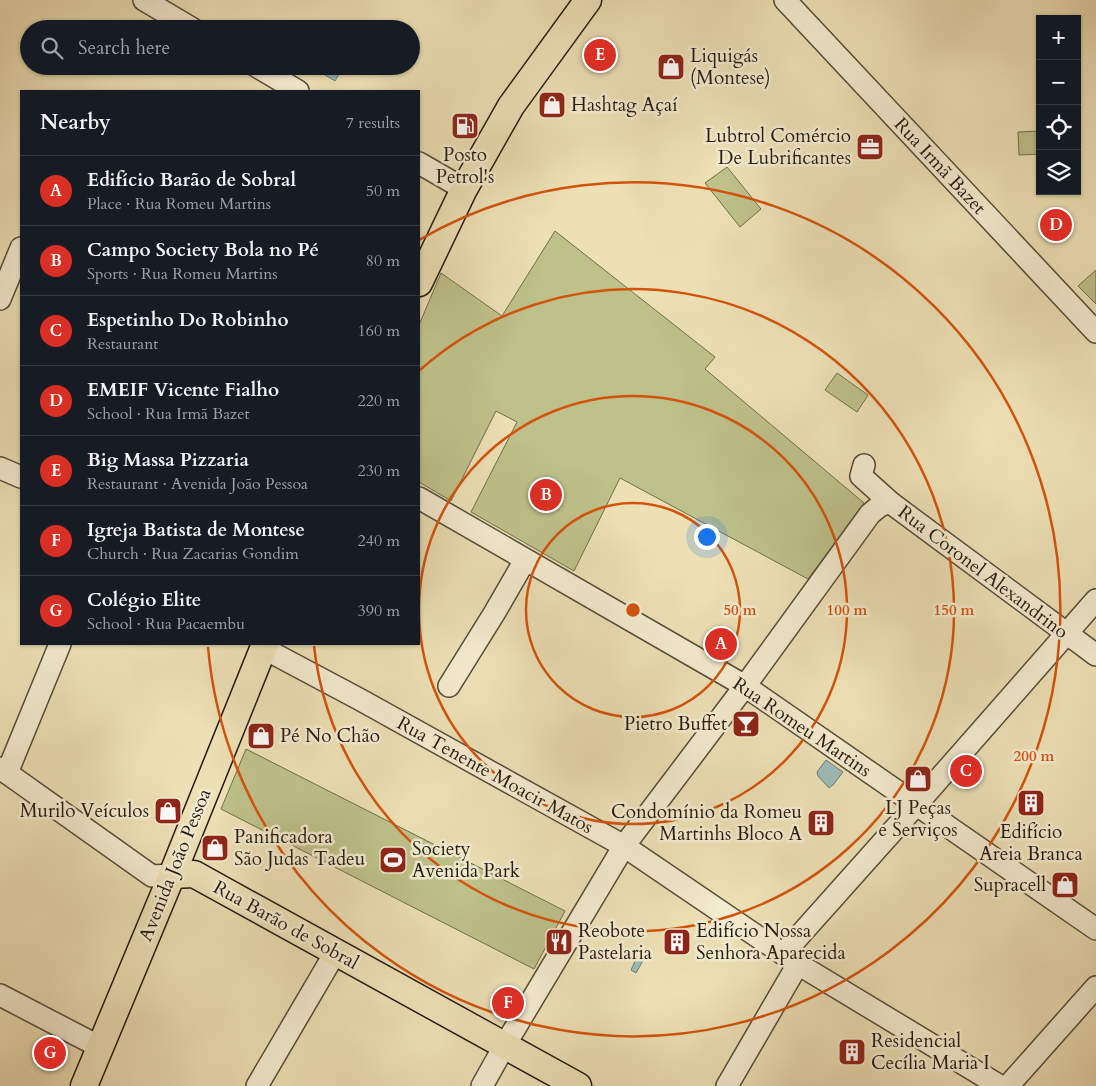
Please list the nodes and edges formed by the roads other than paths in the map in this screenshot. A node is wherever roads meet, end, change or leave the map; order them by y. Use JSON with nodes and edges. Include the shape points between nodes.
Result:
{"nodes":[{"id":1,"x":144,"y":0,"type":"edge"},
{"id":2,"x":588,"y":0,"type":"edge"},
{"id":3,"x":785,"y":0,"type":"edge"},
{"id":4,"x":178,"y":20,"type":"edge"},
{"id":5,"x":271,"y":75,"type":"edge"},
{"id":6,"x":296,"y":90,"type":"edge"},
{"id":7,"x":420,"y":164,"type":"edge"},
{"id":8,"x":464,"y":189,"type":"junction"},
{"id":9,"x":20,"y":250,"type":"edge"},
{"id":10,"x":420,"y":281,"type":"edge"},
{"id":11,"x":0,"y":298,"type":"edge"},
{"id":12,"x":1096,"y":332,"type":"edge"},
{"id":13,"x":864,"y":465,"type":"dead end"},
{"id":14,"x":0,"y":468,"type":"edge"},
{"id":15,"x":20,"y":478,"type":"edge"},
{"id":16,"x":420,"y":499,"type":"edge"},
{"id":17,"x":891,"y":503,"type":"junction"},
{"id":18,"x":525,"y":560,"type":"junction"},
{"id":19,"x":1096,"y":600,"type":"edge"},
{"id":20,"x":1066,"y":634,"type":"junction"},
{"id":21,"x":60,"y":645,"type":"edge"},
{"id":22,"x":264,"y":646,"type":"edge"},
{"id":23,"x":1096,"y":655,"type":"edge"},
{"id":24,"x":449,"y":686,"type":"dead end"},
{"id":25,"x":745,"y":686,"type":"junction"},
{"id":26,"x":4,"y":771,"type":"edge"},
{"id":27,"x":916,"y":805,"type":"junction"},
{"id":28,"x":624,"y":846,"type":"junction"},
{"id":29,"x":172,"y":875,"type":"junction"},
{"id":30,"x":1096,"y":929,"type":"edge"},
{"id":31,"x":335,"y":952,"type":"junction"},
{"id":32,"x":791,"y":959,"type":"junction"},
{"id":33,"x":1096,"y":987,"type":"edge"},
{"id":34,"x":0,"y":995,"type":"edge"},
{"id":35,"x":505,"y":1045,"type":"junction"},
{"id":36,"x":100,"y":1047,"type":"junction"},
{"id":37,"x":979,"y":1081,"type":"edge"},
{"id":38,"x":84,"y":1086,"type":"edge"},
{"id":39,"x":257,"y":1086,"type":"edge"},
{"id":40,"x":482,"y":1086,"type":"edge"},
{"id":41,"x":578,"y":1086,"type":"edge"},
{"id":42,"x":727,"y":1086,"type":"edge"},
{"id":43,"x":1000,"y":1086,"type":"edge"},
{"id":44,"x":1008,"y":1086,"type":"edge"}],
"edges":[{"from":1,"to":4,"type":"street"},
{"from":2,"to":8,"type":"main road","via":[[512,106]]},
{"from":3,"to":12,"type":"street","name":"Rua Irmã Bazet"},
{"from":5,"to":6,"type":"street"},
{"from":7,"to":8,"type":"street"},
{"from":8,"to":10,"type":"main road"},
{"from":9,"to":11,"type":"street"},
{"from":13,"to":17,"type":"street","via":[[861,476]]},
{"from":14,"to":15,"type":"street"},
{"from":16,"to":18,"type":"street","name":"Rua Romeu Martins"},
{"from":17,"to":20,"type":"street","name":"Rua Coronel Alexandrino"},
{"from":17,"to":25,"type":"street","name":"Rua Coronel Alexandrino","via":[[870,514]]},
{"from":18,"to":24,"type":"street"},
{"from":18,"to":25,"type":"street","name":"Rua Romeu Martins"},
{"from":19,"to":20,"type":"street"},
{"from":20,"to":23,"type":"street","name":"Rua Coronel Alexandrino"},
{"from":20,"to":27,"type":"street"},
{"from":21,"to":26,"type":"street"},
{"from":22,"to":28,"type":"street","name":"Rua Tenente Moacir Matos"},
{"from":22,"to":29,"type":"main road","name":"Avenida João Pessoa"},
{"from":25,"to":27,"type":"street","name":"Rua Romeu Martins"},
{"from":25,"to":28,"type":"street"},
{"from":26,"to":29,"type":"street","name":"Rua Barão de Sobral","via":[[152,876]]},
{"from":27,"to":30,"type":"street","name":"Rua Romeu Martins"},
{"from":27,"to":32,"type":"street"},
{"from":28,"to":32,"type":"street","name":"Rua Tenente Moacir Matos"},
{"from":28,"to":35,"type":"street"},
{"from":29,"to":31,"type":"main road","name":"Rua Barão de Sobral","via":[[194,874]]},
{"from":29,"to":36,"type":"main road","name":"Avenida João Pessoa"},
{"from":31,"to":35,"type":"main road","name":"Rua Barão de Sobral"},
{"from":31,"to":39,"type":"street"},
{"from":32,"to":37,"type":"street","name":"Rua Tenente Moacir Matos"},
{"from":32,"to":42,"type":"street"},
{"from":33,"to":44,"type":"street"},
{"from":34,"to":36,"type":"street"},
{"from":35,"to":40,"type":"street"},
{"from":35,"to":41,"type":"main road","name":"Rua Barão de Sobral"},
{"from":36,"to":38,"type":"main road","name":"Avenida João Pessoa"},
{"from":37,"to":43,"type":"street","name":"Rua Tenente Moacir Matos"}]}
